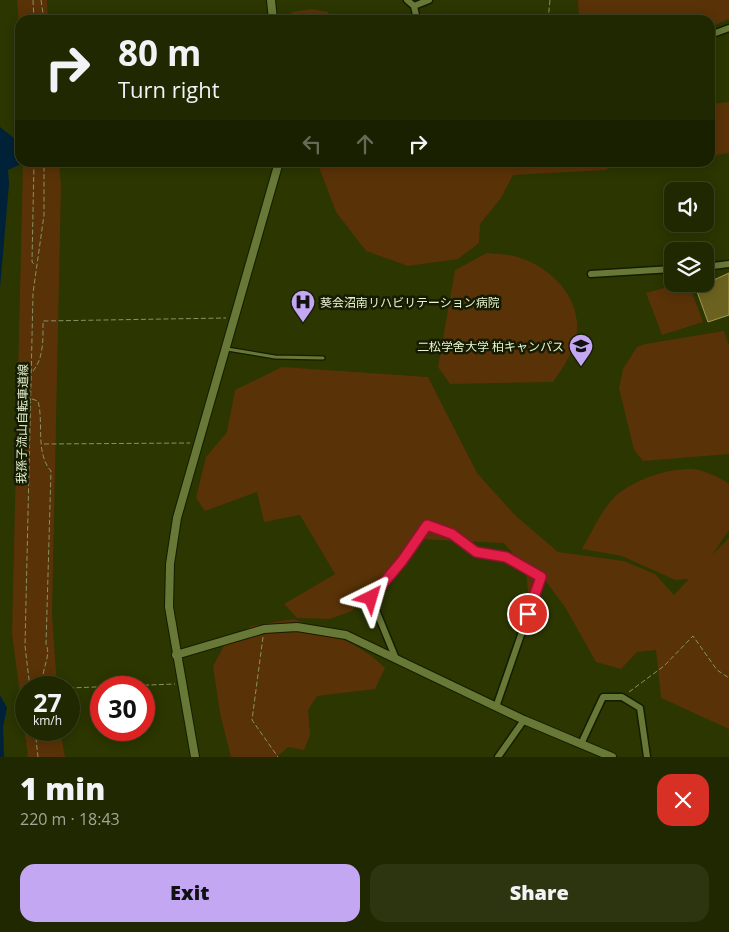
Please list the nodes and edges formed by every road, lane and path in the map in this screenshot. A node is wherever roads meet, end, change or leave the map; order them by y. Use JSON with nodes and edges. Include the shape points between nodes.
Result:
{"nodes":[{"id":1,"x":33,"y":0,"type":"edge"},
{"id":2,"x":41,"y":0,"type":"edge"},
{"id":3,"x":271,"y":0,"type":"edge"},
{"id":4,"x":407,"y":0,"type":"edge"},
{"id":5,"x":429,"y":0,"type":"edge"},
{"id":6,"x":550,"y":0,"type":"edge"},
{"id":7,"x":414,"y":6,"type":"junction"},
{"id":8,"x":34,"y":15,"type":"edge"},
{"id":9,"x":43,"y":15,"type":"edge"},
{"id":10,"x":272,"y":15,"type":"edge"},
{"id":11,"x":416,"y":15,"type":"edge"},
{"id":12,"x":548,"y":15,"type":"edge"},
{"id":13,"x":729,"y":28,"type":"edge"},
{"id":14,"x":715,"y":33,"type":"edge"},
{"id":15,"x":34,"y":167,"type":"edge"},
{"id":16,"x":44,"y":167,"type":"edge"},
{"id":17,"x":278,"y":167,"type":"edge"},
{"id":18,"x":729,"y":264,"type":"edge"},
{"id":19,"x":35,"y":265,"type":"junction"},
{"id":20,"x":714,"y":266,"type":"edge"},
{"id":21,"x":664,"y":269,"type":"edge"},
{"id":22,"x":591,"y":274,"type":"dead end"},
{"id":23,"x":234,"y":318,"type":"junction"},
{"id":24,"x":226,"y":348,"type":"junction"},
{"id":25,"x":323,"y":358,"type":"dead end"},
{"id":26,"x":32,"y":372,"type":"junction"},
{"id":27,"x":31,"y":399,"type":"junction"},
{"id":28,"x":198,"y":443,"type":"junction"},
{"id":29,"x":43,"y":444,"type":"junction"},
{"id":30,"x":264,"y":629,"type":"junction"},
{"id":31,"x":176,"y":655,"type":"junction"},
{"id":32,"x":396,"y":659,"type":"junction"},
{"id":33,"x":29,"y":676,"type":"edge"},
{"id":34,"x":42,"y":676,"type":"edge"},
{"id":35,"x":729,"y":678,"type":"edge"},
{"id":36,"x":181,"y":684,"type":"junction"},
{"id":37,"x":80,"y":688,"type":"edge"},
{"id":38,"x":622,"y":697,"type":"junction"},
{"id":39,"x":496,"y":707,"type":"junction"},
{"id":40,"x":524,"y":720,"type":"junction"},
{"id":41,"x":36,"y":741,"type":"edge"},
{"id":42,"x":581,"y":744,"type":"junction"},
{"id":43,"x":38,"y":757,"type":"edge"},
{"id":44,"x":195,"y":757,"type":"edge"},
{"id":45,"x":278,"y":757,"type":"edge"},
{"id":46,"x":498,"y":757,"type":"edge"},
{"id":47,"x":612,"y":757,"type":"edge"},
{"id":48,"x":647,"y":757,"type":"edge"}],
"edges":[{"from":1,"to":8,"type":"path"},
{"from":2,"to":9,"type":"path"},
{"from":3,"to":10,"type":"street"},
{"from":4,"to":7,"type":"street"},
{"from":5,"to":7,"type":"street"},
{"from":6,"to":12,"type":"path"},
{"from":7,"to":11,"type":"street"},
{"from":13,"to":14,"type":"street"},
{"from":15,"to":19,"type":"path","via":[[32,262]]},
{"from":16,"to":19,"type":"path","name":"我孫子流山自転車道線","via":[[44,215]]},
{"from":17,"to":23,"type":"street"},
{"from":18,"to":20,"type":"street"},
{"from":19,"to":26,"type":"path","name":"我孫子流山自転車道線"},
{"from":21,"to":22,"type":"street"},
{"from":23,"to":24,"type":"street"},
{"from":23,"to":26,"type":"path","via":[[43,321],[38,365]]},
{"from":24,"to":25,"type":"lane","via":[[275,357]]},
{"from":24,"to":28,"type":"street"},
{"from":26,"to":27,"type":"path","name":"我孫子流山自転車道線"},
{"from":27,"to":29,"type":"path","via":[[38,401]]},
{"from":27,"to":33,"type":"path","name":"我孫子流山自転車道線","via":[[26,646]]},
{"from":28,"to":29,"type":"path"},
{"from":28,"to":31,"type":"street","via":[[177,518],[170,564],[169,607]]},
{"from":29,"to":34,"type":"path","via":[[43,457],[51,471],[46,644],[49,654]]},
{"from":30,"to":31,"type":"street"},
{"from":30,"to":32,"type":"street","via":[[297,627],[346,635]]},
{"from":30,"to":45,"type":"path","via":[[252,720]]},
{"from":31,"to":36,"type":"street"},
{"from":32,"to":39,"type":"street"},
{"from":32,"to":39,"type":"street","via":[[371,598],[427,525],[452,534],[476,552],[506,557],[541,577]]},
{"from":35,"to":38,"type":"path","via":[[717,670],[693,636],[664,666]]},
{"from":36,"to":37,"type":"path"},
{"from":36,"to":44,"type":"street"},
{"from":38,"to":42,"type":"street","via":[[603,697]]},
{"from":38,"to":48,"type":"street","via":[[640,708]]},
{"from":39,"to":40,"type":"street"},
{"from":40,"to":42,"type":"street"},
{"from":40,"to":46,"type":"street"},
{"from":41,"to":43,"type":"path"},
{"from":42,"to":47,"type":"street"}]}
